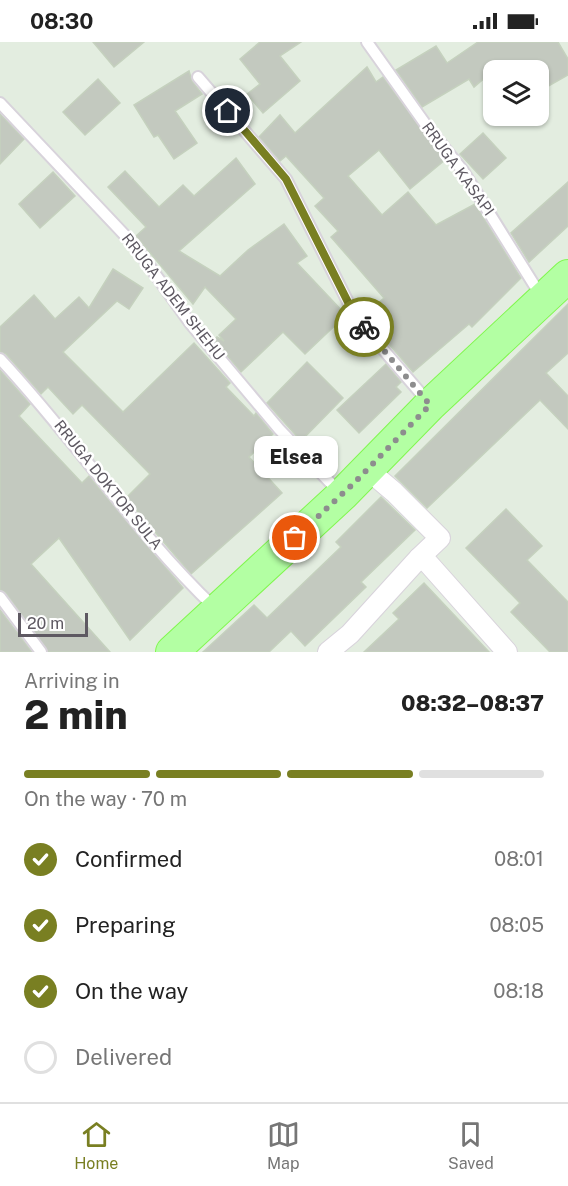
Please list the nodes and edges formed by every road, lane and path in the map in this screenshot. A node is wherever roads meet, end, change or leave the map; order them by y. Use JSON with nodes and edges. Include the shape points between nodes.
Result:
{"nodes":[{"id":1,"x":367,"y":42,"type":"edge"},
{"id":2,"x":198,"y":77,"type":"dead end"},
{"id":3,"x":0,"y":103,"type":"edge"},
{"id":4,"x":568,"y":276,"type":"edge"},
{"id":5,"x":543,"y":300,"type":"junction"},
{"id":6,"x":0,"y":359,"type":"edge"},
{"id":7,"x":430,"y":405,"type":"junction"},
{"id":8,"x":368,"y":470,"type":"junction"},
{"id":9,"x":342,"y":495,"type":"junction"},
{"id":10,"x":419,"y":558,"type":"junction"},
{"id":11,"x":0,"y":597,"type":"edge"},
{"id":12,"x":217,"y":610,"type":"junction"},
{"id":13,"x":41,"y":652,"type":"edge"},
{"id":14,"x":172,"y":652,"type":"edge"},
{"id":15,"x":328,"y":652,"type":"edge"},
{"id":16,"x":507,"y":652,"type":"edge"}],
"edges":[{"from":1,"to":5,"type":"lane","name":"RRUGA KASAPI","via":[[469,179]]},
{"from":2,"to":7,"type":"lane","via":[[286,179],[356,318]]},
{"from":3,"to":9,"type":"lane","name":"RRUGA ADEM SHEHU","via":[[135,246],[197,331],[279,429]]},
{"from":4,"to":5,"type":"main road"},
{"from":5,"to":7,"type":"main road"},
{"from":6,"to":12,"type":"lane","name":"RRUGA DOKTOR SULA","via":[[184,579]]},
{"from":7,"to":8,"type":"main road"},
{"from":8,"to":9,"type":"main road"},
{"from":8,"to":10,"type":"street","via":[[440,538]]},
{"from":9,"to":12,"type":"main road"},
{"from":10,"to":15,"type":"street","via":[[350,634]]},
{"from":10,"to":16,"type":"street","via":[[428,563]]},
{"from":11,"to":13,"type":"lane"},
{"from":12,"to":14,"type":"main road"}]}
